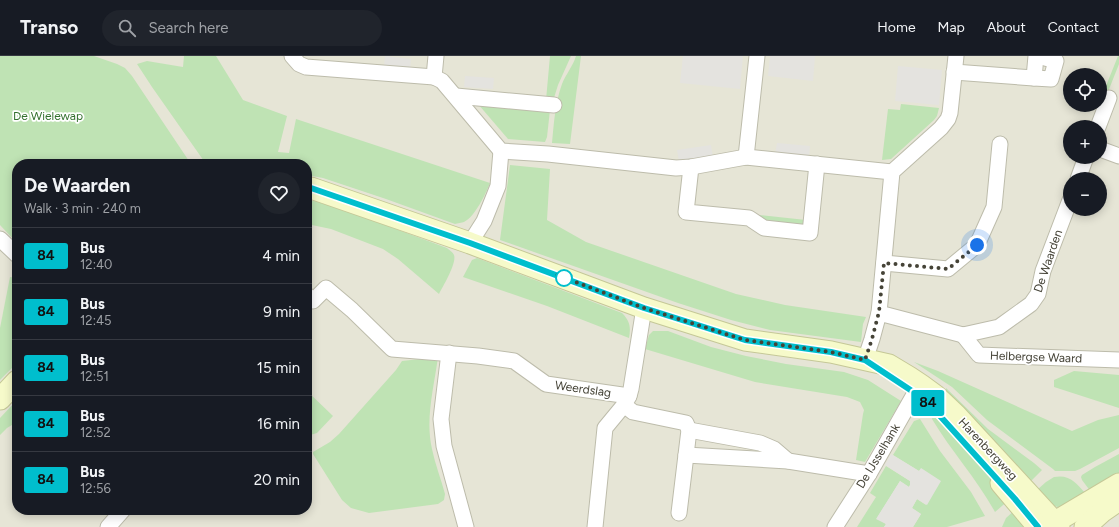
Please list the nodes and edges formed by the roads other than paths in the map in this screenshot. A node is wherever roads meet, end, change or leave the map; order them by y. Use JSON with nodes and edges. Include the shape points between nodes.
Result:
{"nodes":[{"id":1,"x":292,"y":56,"type":"edge"},
{"id":2,"x":436,"y":56,"type":"edge"},
{"id":3,"x":757,"y":56,"type":"edge"},
{"id":4,"x":956,"y":56,"type":"edge"},
{"id":5,"x":1037,"y":56,"type":"edge"},
{"id":6,"x":954,"y":72,"type":"junction"},
{"id":7,"x":434,"y":77,"type":"junction"},
{"id":8,"x":1034,"y":78,"type":"junction"},
{"id":9,"x":456,"y":96,"type":"junction"},
{"id":10,"x":1109,"y":98,"type":"dead end"},
{"id":11,"x":554,"y":105,"type":"dead end"},
{"id":12,"x":1101,"y":120,"type":"edge"},
{"id":13,"x":1000,"y":144,"type":"dead end"},
{"id":14,"x":501,"y":152,"type":"junction"},
{"id":15,"x":1107,"y":152,"type":"edge"},
{"id":16,"x":1119,"y":156,"type":"edge"},
{"id":17,"x":746,"y":157,"type":"junction"},
{"id":18,"x":817,"y":164,"type":"junction"},
{"id":19,"x":691,"y":167,"type":"junction"},
{"id":20,"x":892,"y":172,"type":"junction"},
{"id":21,"x":312,"y":189,"type":"edge"},
{"id":22,"x":1064,"y":216,"type":"edge"},
{"id":23,"x":0,"y":239,"type":"edge"},
{"id":24,"x":470,"y":243,"type":"junction"},
{"id":25,"x":12,"y":250,"type":"edge"},
{"id":26,"x":884,"y":263,"type":"junction"},
{"id":27,"x":312,"y":301,"type":"edge"},
{"id":28,"x":644,"y":308,"type":"junction"},
{"id":29,"x":879,"y":312,"type":"junction"},
{"id":30,"x":963,"y":335,"type":"junction"},
{"id":31,"x":449,"y":353,"type":"junction"},
{"id":32,"x":865,"y":360,"type":"junction"},
{"id":33,"x":1119,"y":360,"type":"edge"},
{"id":34,"x":12,"y":386,"type":"edge"},
{"id":35,"x":918,"y":389,"type":"junction"},
{"id":36,"x":0,"y":399,"type":"edge"},
{"id":37,"x":626,"y":400,"type":"junction"},
{"id":38,"x":689,"y":430,"type":"junction"},
{"id":39,"x":686,"y":455,"type":"junction"},
{"id":40,"x":788,"y":461,"type":"junction"},
{"id":41,"x":869,"y":474,"type":"junction"},
{"id":42,"x":1119,"y":484,"type":"edge"},
{"id":43,"x":1119,"y":500,"type":"edge"},
{"id":44,"x":679,"y":513,"type":"dead end"},
{"id":45,"x":118,"y":515,"type":"edge"},
{"id":46,"x":1051,"y":526,"type":"edge"},
{"id":47,"x":108,"y":527,"type":"edge"},
{"id":48,"x":466,"y":527,"type":"edge"},
{"id":49,"x":595,"y":527,"type":"edge"},
{"id":50,"x":835,"y":527,"type":"edge"},
{"id":51,"x":1085,"y":527,"type":"edge"}],
"edges":[{"from":1,"to":7,"type":"street","via":[[306,67]]},
{"from":2,"to":7,"type":"street"},
{"from":3,"to":17,"type":"street"},
{"from":4,"to":6,"type":"street"},
{"from":5,"to":8,"type":"street"},
{"from":5,"to":8,"type":"street","via":[[1056,61],[1051,79]]},
{"from":6,"to":8,"type":"street"},
{"from":6,"to":20,"type":"street","via":[[948,119]]},
{"from":7,"to":9,"type":"street","via":[[442,81]]},
{"from":9,"to":11,"type":"street"},
{"from":9,"to":14,"type":"street"},
{"from":10,"to":12,"type":"street"},
{"from":13,"to":26,"type":"street","via":[[994,207],[977,245],[948,269]]},
{"from":14,"to":19,"type":"street","via":[[548,154],[676,168]]},
{"from":14,"to":24,"type":"street","via":[[498,186],[484,221]]},
{"from":15,"to":16,"type":"street"},
{"from":17,"to":18,"type":"street"},
{"from":17,"to":19,"type":"street"},
{"from":18,"to":19,"type":"street","via":[[810,233],[764,228],[749,218],[686,212]]},
{"from":18,"to":20,"type":"street"},
{"from":20,"to":26,"type":"street"},
{"from":21,"to":24,"type":"street","name":"Harenbergweg"},
{"from":22,"to":30,"type":"street","name":"De Waarden","via":[[1043,271],[1038,294],[1031,304],[999,327]]},
{"from":23,"to":25,"type":"street"},
{"from":24,"to":28,"type":"street","name":"Harenbergweg"},
{"from":26,"to":29,"type":"street"},
{"from":27,"to":31,"type":"street","name":"Weerdslag","via":[[326,288],[392,349]]},
{"from":28,"to":32,"type":"street","name":"Harenbergweg","via":[[745,340],[831,352]]},
{"from":28,"to":37,"type":"street","name":"Weerdslag","via":[[631,389]]},
{"from":29,"to":30,"type":"street","name":"De Waarden"},
{"from":29,"to":32,"type":"street"},
{"from":30,"to":33,"type":"street","name":"Helbergse Waard","via":[[979,356]]},
{"from":31,"to":37,"type":"street","name":"Weerdslag","via":[[514,361],[546,384]]},
{"from":31,"to":48,"type":"street","via":[[441,419],[444,446]]},
{"from":32,"to":35,"type":"street","name":"Harenbergweg"},
{"from":34,"to":36,"type":"street"},
{"from":35,"to":41,"type":"street","name":"De IJsselhank"},
{"from":35,"to":46,"type":"street","name":"Harenbergweg","via":[[1015,499]]},
{"from":37,"to":38,"type":"street","name":"Weerdslag","via":[[633,412],[686,423]]},
{"from":37,"to":49,"type":"street","name":"Weerdslag","via":[[605,428]]},
{"from":38,"to":39,"type":"street"},
{"from":38,"to":40,"type":"street","name":"Weerdslag","via":[[760,442],[774,449]]},
{"from":39,"to":40,"type":"street"},
{"from":39,"to":44,"type":"street"},
{"from":40,"to":41,"type":"street"},
{"from":41,"to":50,"type":"street","name":"De IJsselhank"},
{"from":42,"to":46,"type":"street"},
{"from":43,"to":51,"type":"street"},
{"from":45,"to":47,"type":"street"}]}
